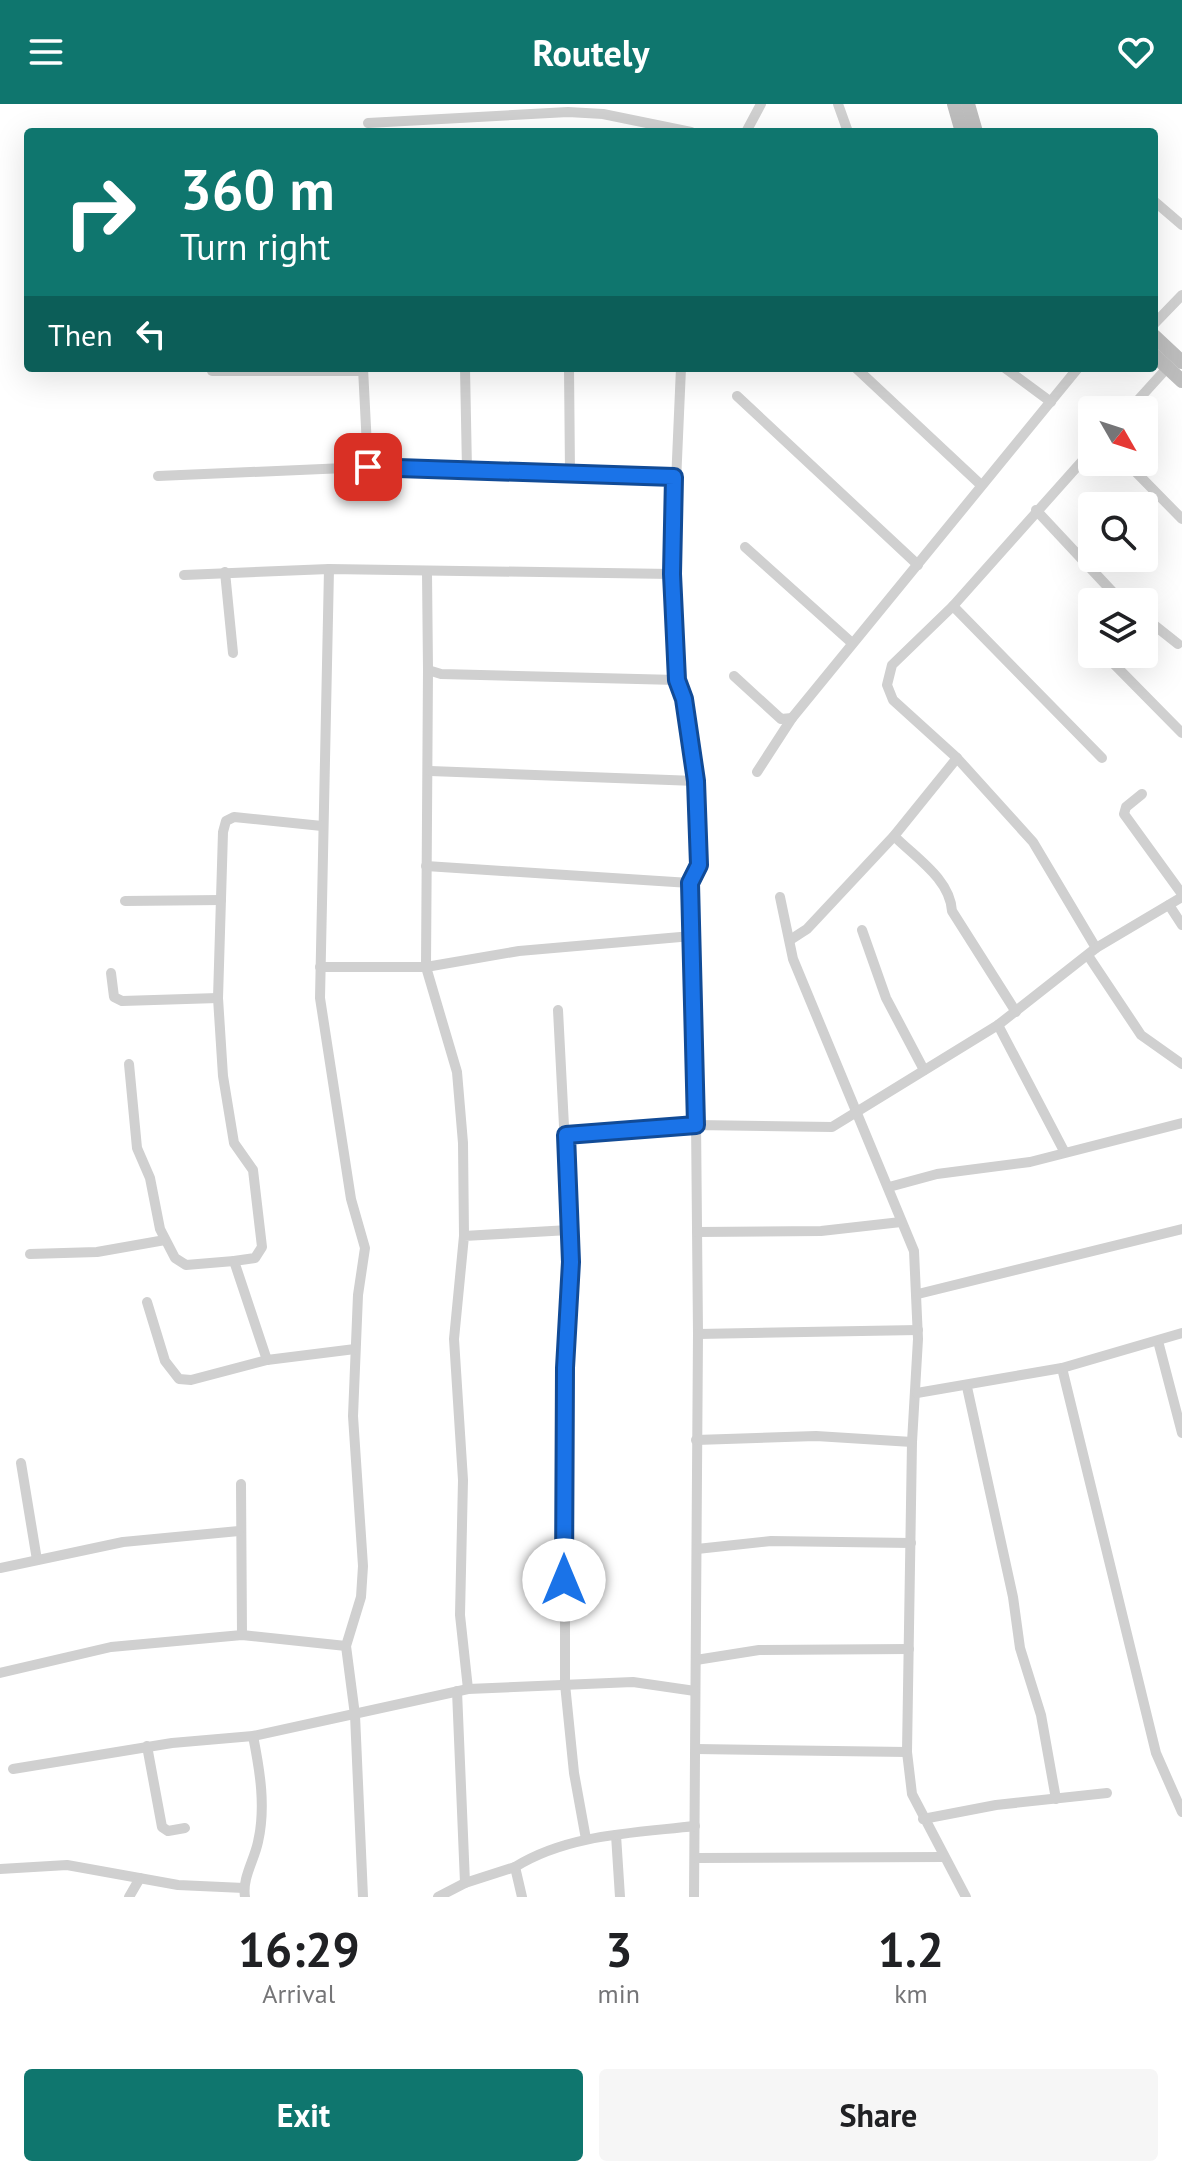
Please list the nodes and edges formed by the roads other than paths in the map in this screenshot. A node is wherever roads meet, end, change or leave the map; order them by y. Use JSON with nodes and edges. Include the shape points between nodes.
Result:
{"nodes":[{"id":1,"x":761,"y":104,"type":"edge"},
{"id":2,"x":838,"y":104,"type":"edge"},
{"id":3,"x":954,"y":104,"type":"edge"},
{"id":4,"x":968,"y":104,"type":"edge"},
{"id":5,"x":368,"y":123,"type":"dead end"},
{"id":6,"x":671,"y":128,"type":"edge"},
{"id":7,"x":748,"y":128,"type":"edge"},
{"id":8,"x":847,"y":128,"type":"edge"},
{"id":9,"x":961,"y":128,"type":"edge"},
{"id":10,"x":975,"y":128,"type":"edge"},
{"id":11,"x":1158,"y":204,"type":"edge"},
{"id":12,"x":1182,"y":225,"type":"edge"},
{"id":13,"x":1182,"y":295,"type":"edge"},
{"id":14,"x":1158,"y":320,"type":"edge"},
{"id":15,"x":1158,"y":342,"type":"edge"},
{"id":16,"x":1175,"y":365,"type":"edge"},
{"id":17,"x":363,"y":372,"type":"edge"},
{"id":18,"x":465,"y":372,"type":"edge"},
{"id":19,"x":569,"y":372,"type":"edge"},
{"id":20,"x":681,"y":372,"type":"edge"},
{"id":21,"x":860,"y":372,"type":"edge"},
{"id":22,"x":1010,"y":372,"type":"edge"},
{"id":23,"x":1075,"y":372,"type":"edge"},
{"id":24,"x":1182,"y":381,"type":"edge"},
{"id":25,"x":737,"y":396,"type":"dead end"},
{"id":26,"x":1143,"y":396,"type":"edge"},
{"id":27,"x":1051,"y":402,"type":"junction"},
{"id":28,"x":1078,"y":465,"type":"edge"},
{"id":29,"x":368,"y":467,"type":"junction"},
{"id":30,"x":467,"y":470,"type":"junction"},
{"id":31,"x":570,"y":473,"type":"junction"},
{"id":32,"x":158,"y":476,"type":"dead end"},
{"id":33,"x":1140,"y":476,"type":"edge"},
{"id":34,"x":674,"y":477,"type":"junction"},
{"id":35,"x":981,"y":485,"type":"junction"},
{"id":36,"x":1036,"y":510,"type":"junction"},
{"id":37,"x":1182,"y":519,"type":"edge"},
{"id":38,"x":745,"y":547,"type":"dead end"},
{"id":39,"x":918,"y":565,"type":"junction"},
{"id":40,"x":329,"y":569,"type":"junction"},
{"id":41,"x":225,"y":572,"type":"junction"},
{"id":42,"x":427,"y":573,"type":"junction"},
{"id":43,"x":672,"y":574,"type":"junction"},
{"id":44,"x":184,"y":575,"type":"dead end"},
{"id":45,"x":1109,"y":588,"type":"edge"},
{"id":46,"x":953,"y":606,"type":"junction"},
{"id":47,"x":1158,"y":628,"type":"edge"},
{"id":48,"x":852,"y":643,"type":"junction"},
{"id":49,"x":1178,"y":644,"type":"dead end"},
{"id":50,"x":233,"y":653,"type":"dead end"},
{"id":51,"x":1118,"y":668,"type":"edge"},
{"id":52,"x":428,"y":670,"type":"junction"},
{"id":53,"x":734,"y":676,"type":"dead end"},
{"id":54,"x":677,"y":680,"type":"junction"},
{"id":55,"x":792,"y":718,"type":"junction"},
{"id":56,"x":1182,"y":733,"type":"edge"},
{"id":57,"x":957,"y":758,"type":"junction"},
{"id":58,"x":1102,"y":758,"type":"dead end"},
{"id":59,"x":430,"y":771,"type":"junction"},
{"id":60,"x":757,"y":772,"type":"dead end"},
{"id":61,"x":696,"y":781,"type":"junction"},
{"id":62,"x":1142,"y":794,"type":"dead end"},
{"id":63,"x":322,"y":826,"type":"junction"},
{"id":64,"x":894,"y":836,"type":"junction"},
{"id":65,"x":426,"y":866,"type":"junction"},
{"id":66,"x":690,"y":883,"type":"junction"},
{"id":67,"x":1182,"y":895,"type":"edge"},
{"id":68,"x":780,"y":897,"type":"dead end"},
{"id":69,"x":221,"y":900,"type":"junction"},
{"id":70,"x":125,"y":901,"type":"dead end"},
{"id":71,"x":1169,"y":905,"type":"junction"},
{"id":72,"x":1182,"y":925,"type":"edge"},
{"id":73,"x":862,"y":930,"type":"dead end"},
{"id":74,"x":692,"y":936,"type":"junction"},
{"id":75,"x":790,"y":940,"type":"junction"},
{"id":76,"x":1093,"y":952,"type":"junction"},
{"id":77,"x":320,"y":967,"type":"junction"},
{"id":78,"x":426,"y":967,"type":"junction"},
{"id":79,"x":111,"y":973,"type":"dead end"},
{"id":80,"x":218,"y":998,"type":"junction"},
{"id":81,"x":558,"y":1010,"type":"dead end"},
{"id":82,"x":1016,"y":1012,"type":"junction"},
{"id":83,"x":998,"y":1025,"type":"junction"},
{"id":84,"x":129,"y":1064,"type":"dead end"},
{"id":85,"x":1182,"y":1064,"type":"edge"},
{"id":86,"x":924,"y":1070,"type":"junction"},
{"id":87,"x":858,"y":1113,"type":"junction"},
{"id":88,"x":1182,"y":1123,"type":"edge"},
{"id":89,"x":696,"y":1125,"type":"junction"},
{"id":90,"x":566,"y":1135,"type":"junction"},
{"id":91,"x":1064,"y":1151,"type":"junction"},
{"id":92,"x":889,"y":1187,"type":"junction"},
{"id":93,"x":901,"y":1222,"type":"junction"},
{"id":94,"x":1182,"y":1229,"type":"edge"},
{"id":95,"x":569,"y":1230,"type":"junction"},
{"id":96,"x":697,"y":1232,"type":"junction"},
{"id":97,"x":464,"y":1236,"type":"junction"},
{"id":98,"x":165,"y":1240,"type":"junction"},
{"id":99,"x":30,"y":1254,"type":"dead end"},
{"id":100,"x":234,"y":1261,"type":"junction"},
{"id":101,"x":918,"y":1294,"type":"junction"},
{"id":102,"x":147,"y":1302,"type":"dead end"},
{"id":103,"x":918,"y":1330,"type":"junction"},
{"id":104,"x":1182,"y":1333,"type":"edge"},
{"id":105,"x":698,"y":1334,"type":"junction"},
{"id":106,"x":1158,"y":1341,"type":"junction"},
{"id":107,"x":355,"y":1349,"type":"junction"},
{"id":108,"x":267,"y":1360,"type":"junction"},
{"id":109,"x":1062,"y":1368,"type":"junction"},
{"id":110,"x":967,"y":1387,"type":"junction"},
{"id":111,"x":917,"y":1393,"type":"junction"},
{"id":112,"x":1182,"y":1433,"type":"edge"},
{"id":113,"x":696,"y":1440,"type":"junction"},
{"id":114,"x":912,"y":1442,"type":"junction"},
{"id":115,"x":21,"y":1463,"type":"dead end"},
{"id":116,"x":241,"y":1484,"type":"dead end"},
{"id":117,"x":239,"y":1531,"type":"junction"},
{"id":118,"x":911,"y":1543,"type":"junction"},
{"id":119,"x":697,"y":1549,"type":"junction"},
{"id":120,"x":37,"y":1560,"type":"junction"},
{"id":121,"x":0,"y":1568,"type":"edge"},
{"id":122,"x":242,"y":1635,"type":"junction"},
{"id":123,"x":346,"y":1646,"type":"junction"},
{"id":124,"x":909,"y":1649,"type":"junction"},
{"id":125,"x":696,"y":1660,"type":"junction"},
{"id":126,"x":0,"y":1673,"type":"edge"},
{"id":127,"x":565,"y":1684,"type":"junction"},
{"id":128,"x":462,"y":1690,"type":"junction"},
{"id":129,"x":695,"y":1691,"type":"junction"},
{"id":130,"x":355,"y":1715,"type":"junction"},
{"id":131,"x":253,"y":1736,"type":"junction"},
{"id":132,"x":147,"y":1746,"type":"junction"},
{"id":133,"x":696,"y":1749,"type":"junction"},
{"id":134,"x":907,"y":1752,"type":"junction"},
{"id":135,"x":13,"y":1769,"type":"dead end"},
{"id":136,"x":1107,"y":1793,"type":"dead end"},
{"id":137,"x":1056,"y":1799,"type":"junction"},
{"id":138,"x":1182,"y":1812,"type":"edge"},
{"id":139,"x":923,"y":1819,"type":"junction"},
{"id":140,"x":695,"y":1826,"type":"junction"},
{"id":141,"x":185,"y":1828,"type":"dead end"},
{"id":142,"x":616,"y":1835,"type":"junction"},
{"id":143,"x":586,"y":1839,"type":"junction"},
{"id":144,"x":944,"y":1857,"type":"junction"},
{"id":145,"x":696,"y":1858,"type":"junction"},
{"id":146,"x":515,"y":1867,"type":"junction"},
{"id":147,"x":0,"y":1869,"type":"edge"},
{"id":148,"x":140,"y":1878,"type":"junction"},
{"id":149,"x":465,"y":1883,"type":"junction"},
{"id":150,"x":244,"y":1893,"type":"edge"},
{"id":151,"x":129,"y":1897,"type":"edge"},
{"id":152,"x":363,"y":1897,"type":"edge"},
{"id":153,"x":438,"y":1897,"type":"edge"},
{"id":154,"x":522,"y":1897,"type":"edge"},
{"id":155,"x":620,"y":1897,"type":"edge"},
{"id":156,"x":694,"y":1897,"type":"edge"},
{"id":157,"x":966,"y":1897,"type":"edge"}],
"edges":[{"from":1,"to":7,"type":"street"},
{"from":2,"to":8,"type":"street"},
{"from":3,"to":9,"type":"street"},
{"from":4,"to":10,"type":"street"},
{"from":5,"to":6,"type":"street","via":[[568,112]]},
{"from":11,"to":12,"type":"street"},
{"from":13,"to":14,"type":"street"},
{"from":15,"to":16,"type":"street"},
{"from":16,"to":24,"type":"street"},
{"from":16,"to":26,"type":"street"},
{"from":17,"to":29,"type":"street"},
{"from":18,"to":30,"type":"street"},
{"from":19,"to":31,"type":"street"},
{"from":20,"to":34,"type":"street"},
{"from":21,"to":35,"type":"street"},
{"from":22,"to":27,"type":"street"},
{"from":23,"to":27,"type":"street"},
{"from":25,"to":39,"type":"street"},
{"from":27,"to":35,"type":"street"},
{"from":28,"to":36,"type":"street"},
{"from":29,"to":30,"type":"street"},
{"from":29,"to":32,"type":"street"},
{"from":30,"to":31,"type":"street"},
{"from":31,"to":34,"type":"street"},
{"from":33,"to":37,"type":"street"},
{"from":34,"to":43,"type":"street"},
{"from":35,"to":39,"type":"street"},
{"from":36,"to":45,"type":"street"},
{"from":36,"to":46,"type":"street"},
{"from":38,"to":48,"type":"street"},
{"from":39,"to":48,"type":"street"},
{"from":40,"to":41,"type":"street"},
{"from":40,"to":42,"type":"street"},
{"from":40,"to":63,"type":"street"},
{"from":41,"to":44,"type":"street"},
{"from":41,"to":50,"type":"street"},
{"from":42,"to":43,"type":"street"},
{"from":42,"to":52,"type":"street"},
{"from":43,"to":54,"type":"street"},
{"from":46,"to":57,"type":"street","via":[[892,665],[887,685],[893,700]]},
{"from":46,"to":58,"type":"street"},
{"from":47,"to":49,"type":"street"},
{"from":48,"to":55,"type":"street"},
{"from":51,"to":56,"type":"street"},
{"from":52,"to":54,"type":"street"},
{"from":52,"to":59,"type":"street"},
{"from":53,"to":55,"type":"street","via":[[781,719]]},
{"from":54,"to":61,"type":"street"},
{"from":55,"to":60,"type":"street"},
{"from":57,"to":64,"type":"street"},
{"from":57,"to":76,"type":"street","via":[[1033,842]]},
{"from":59,"to":61,"type":"street"},
{"from":59,"to":65,"type":"street"},
{"from":61,"to":66,"type":"street","via":[[699,865]]},
{"from":62,"to":67,"type":"street","via":[[1124,814]]},
{"from":63,"to":69,"type":"street","via":[[234,817],[226,821]]},
{"from":63,"to":77,"type":"street"},
{"from":64,"to":75,"type":"street","via":[[807,929]]},
{"from":64,"to":82,"type":"street","via":[[942,882],[952,911]]},
{"from":65,"to":66,"type":"street"},
{"from":65,"to":78,"type":"street"},
{"from":66,"to":74,"type":"street"},
{"from":67,"to":71,"type":"street"},
{"from":68,"to":75,"type":"street"},
{"from":69,"to":70,"type":"street"},
{"from":69,"to":80,"type":"street"},
{"from":71,"to":72,"type":"street"},
{"from":71,"to":76,"type":"street"},
{"from":73,"to":86,"type":"street","via":[[886,998]]},
{"from":74,"to":78,"type":"street","via":[[519,951]]},
{"from":74,"to":89,"type":"street"},
{"from":75,"to":87,"type":"street","via":[[793,959]]},
{"from":76,"to":82,"type":"street"},
{"from":76,"to":85,"type":"street","via":[[1141,1035]]},
{"from":77,"to":78,"type":"street"},
{"from":77,"to":107,"type":"street","via":[[320,998],[347,1169],[365,1248]]},
{"from":78,"to":97,"type":"street","via":[[457,1072]]},
{"from":79,"to":80,"type":"street","via":[[114,997],[122,1001]]},
{"from":80,"to":100,"type":"street","via":[[234,1143],[253,1170],[262,1247],[255,1258]]},
{"from":81,"to":90,"type":"street"},
{"from":82,"to":83,"type":"street"},
{"from":83,"to":86,"type":"street"},
{"from":83,"to":91,"type":"street"},
{"from":84,"to":98,"type":"street","via":[[137,1148]]},
{"from":86,"to":87,"type":"street"},
{"from":87,"to":89,"type":"street","via":[[832,1127]]},
{"from":87,"to":92,"type":"street"},
{"from":88,"to":91,"type":"street"},
{"from":89,"to":90,"type":"street"},
{"from":89,"to":96,"type":"street"},
{"from":90,"to":95,"type":"street"},
{"from":91,"to":92,"type":"street"},
{"from":92,"to":93,"type":"street"},
{"from":93,"to":96,"type":"street","via":[[821,1231]]},
{"from":93,"to":101,"type":"street","via":[[914,1251]]},
{"from":94,"to":101,"type":"street"},
{"from":95,"to":97,"type":"street"},
{"from":95,"to":127,"type":"street"},
{"from":96,"to":105,"type":"street"},
{"from":97,"to":128,"type":"street","via":[[454,1339],[463,1480]]},
{"from":98,"to":99,"type":"street","via":[[97,1252]]},
{"from":98,"to":100,"type":"street","via":[[186,1265]]},
{"from":100,"to":108,"type":"street"},
{"from":101,"to":103,"type":"street"},
{"from":102,"to":108,"type":"street","via":[[165,1361],[179,1379]]},
{"from":103,"to":105,"type":"street"},
{"from":103,"to":111,"type":"street"},
{"from":104,"to":106,"type":"street"},
{"from":105,"to":113,"type":"street"},
{"from":106,"to":109,"type":"street"},
{"from":106,"to":112,"type":"street"},
{"from":107,"to":108,"type":"street"},
{"from":107,"to":123,"type":"street","via":[[353,1416],[363,1566],[361,1597]]},
{"from":109,"to":110,"type":"street"},
{"from":109,"to":138,"type":"street","via":[[1156,1753]]},
{"from":110,"to":111,"type":"street"},
{"from":110,"to":137,"type":"street"},
{"from":111,"to":114,"type":"street"},
{"from":113,"to":114,"type":"street","via":[[816,1436]]},
{"from":113,"to":119,"type":"street"},
{"from":114,"to":118,"type":"street"},
{"from":115,"to":120,"type":"street"},
{"from":116,"to":117,"type":"street"},
{"from":117,"to":120,"type":"street","via":[[123,1542]]},
{"from":117,"to":122,"type":"street"},
{"from":118,"to":119,"type":"street","via":[[771,1541]]},
{"from":118,"to":124,"type":"street"},
{"from":119,"to":125,"type":"street"},
{"from":120,"to":121,"type":"street"},
{"from":122,"to":123,"type":"street"},
{"from":122,"to":126,"type":"street","via":[[111,1647]]},
{"from":123,"to":130,"type":"street"},
{"from":124,"to":125,"type":"street","via":[[759,1650]]},
{"from":124,"to":134,"type":"street"},
{"from":125,"to":129,"type":"street"},
{"from":127,"to":128,"type":"street"},
{"from":127,"to":129,"type":"street","via":[[633,1682]]},
{"from":127,"to":143,"type":"street"},
{"from":128,"to":130,"type":"street"},
{"from":128,"to":149,"type":"street"},
{"from":129,"to":133,"type":"street"},
{"from":130,"to":131,"type":"street"},
{"from":130,"to":152,"type":"street"},
{"from":131,"to":132,"type":"street"},
{"from":131,"to":150,"type":"street","via":[[262,1808]]},
{"from":132,"to":135,"type":"street"},
{"from":132,"to":141,"type":"street","via":[[162,1827]]},
{"from":133,"to":134,"type":"street"},
{"from":133,"to":140,"type":"street"},
{"from":134,"to":139,"type":"street","via":[[912,1794]]},
{"from":136,"to":137,"type":"street"},
{"from":137,"to":139,"type":"street"},
{"from":139,"to":144,"type":"street"},
{"from":140,"to":142,"type":"street"},
{"from":140,"to":145,"type":"street"},
{"from":142,"to":143,"type":"street"},
{"from":142,"to":155,"type":"street"},
{"from":143,"to":146,"type":"street","via":[[547,1850]]},
{"from":144,"to":145,"type":"street"},
{"from":144,"to":157,"type":"street"},
{"from":145,"to":156,"type":"street"},
{"from":146,"to":149,"type":"street"},
{"from":146,"to":154,"type":"street"},
{"from":147,"to":148,"type":"street","via":[[67,1865]]},
{"from":148,"to":150,"type":"street"},
{"from":148,"to":151,"type":"street"},
{"from":149,"to":153,"type":"street"}]}
